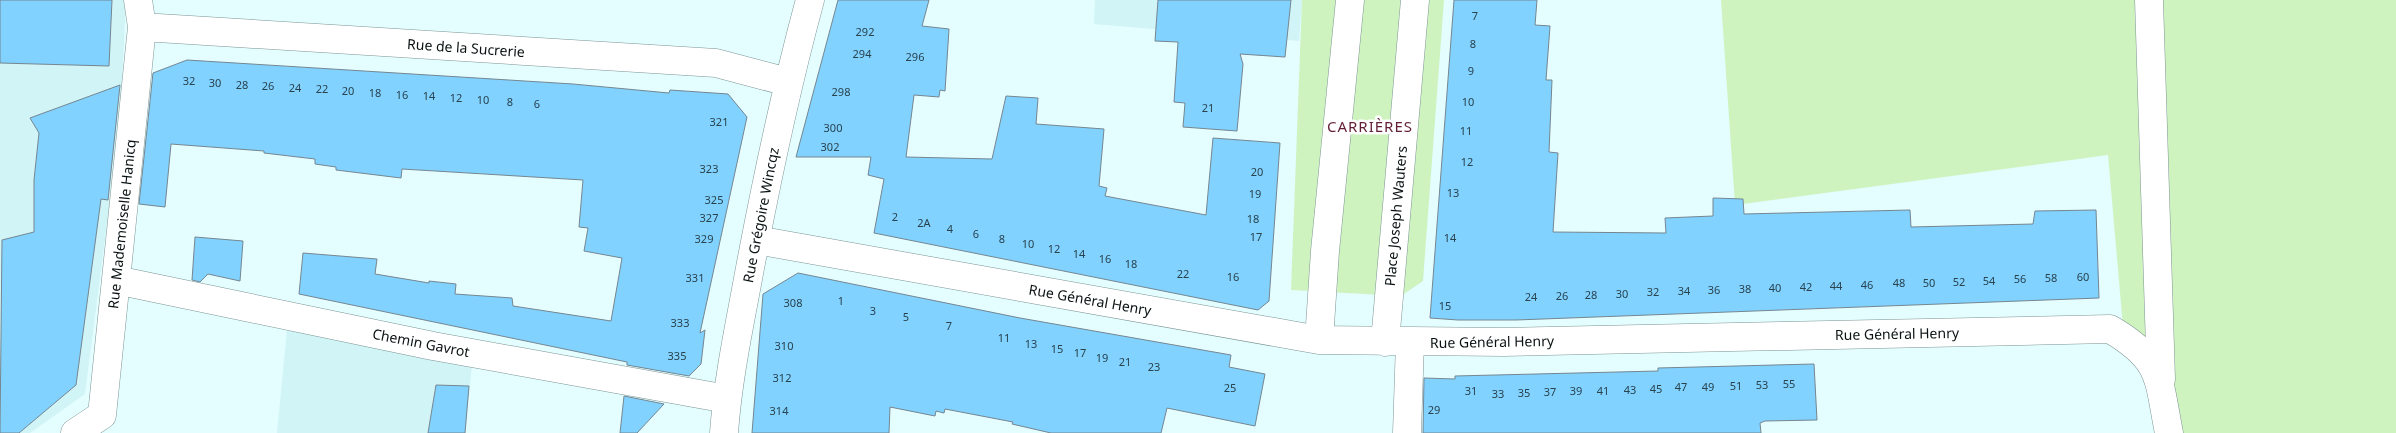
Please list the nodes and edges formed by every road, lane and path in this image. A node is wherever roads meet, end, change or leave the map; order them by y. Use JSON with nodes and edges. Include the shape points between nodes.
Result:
{"nodes":[{"id":1,"x":138,"y":0,"type":"edge"},
{"id":2,"x":810,"y":0,"type":"edge"},
{"id":3,"x":1350,"y":0,"type":"edge"},
{"id":4,"x":1415,"y":0,"type":"edge"},
{"id":5,"x":2149,"y":0,"type":"edge"},
{"id":6,"x":142,"y":26,"type":"junction"},
{"id":7,"x":788,"y":82,"type":"junction"},
{"id":8,"x":756,"y":240,"type":"junction"},
{"id":9,"x":116,"y":280,"type":"junction"},
{"id":10,"x":1319,"y":340,"type":"junction"},
{"id":11,"x":1398,"y":342,"type":"junction"},
{"id":12,"x":2161,"y":383,"type":"junction"},
{"id":13,"x":726,"y":399,"type":"junction"},
{"id":14,"x":75,"y":433,"type":"edge"},
{"id":15,"x":724,"y":433,"type":"edge"},
{"id":16,"x":1407,"y":433,"type":"edge"},
{"id":17,"x":2169,"y":433,"type":"edge"}],
"edges":[{"from":1,"to":6,"type":"street","name":"Rue Mademoiselle Hanicq"},
{"from":2,"to":7,"type":"street","name":"Rue Grégoire Wincqz"},
{"from":3,"to":10,"type":"street"},
{"from":4,"to":11,"type":"street","name":"Place Joseph Wauters"},
{"from":5,"to":12,"type":"street"},
{"from":6,"to":7,"type":"street","name":"Rue de la Sucrerie","via":[[716,64]]},
{"from":6,"to":9,"type":"street","name":"Rue Mademoiselle Hanicq"},
{"from":7,"to":8,"type":"street","name":"Rue Grégoire Wincqz"},
{"from":8,"to":10,"type":"street","name":"Rue Général Henry"},
{"from":8,"to":13,"type":"street","name":"Rue Grégoire Wincqz"},
{"from":9,"to":13,"type":"street","name":"Chemin Gavrot","via":[[433,346]]},
{"from":9,"to":14,"type":"street","name":"Rue Mademoiselle Hanicq","via":[[102,415]]},
{"from":10,"to":11,"type":"street","name":"Rue Général Henry"},
{"from":11,"to":12,"type":"street","name":"Rue Général Henry","via":[[2110,330],[2149,358]]},
{"from":11,"to":16,"type":"street","name":"Place Joseph Wauters"},
{"from":12,"to":17,"type":"street","name":"Rue Général Henry"},
{"from":13,"to":15,"type":"street","name":"Rue Grégoire Wincqz"}]}
